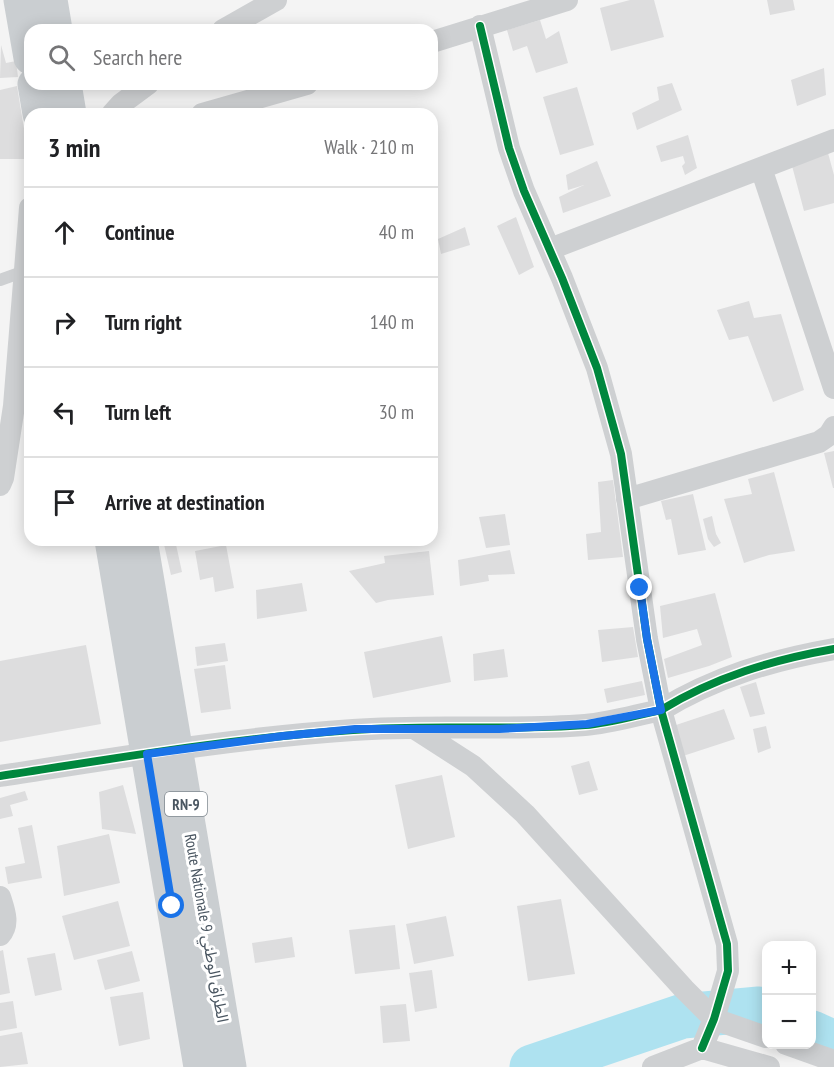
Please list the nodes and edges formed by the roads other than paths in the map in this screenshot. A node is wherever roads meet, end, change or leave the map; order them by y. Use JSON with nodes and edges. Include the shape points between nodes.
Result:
{"nodes":[{"id":1,"x":20,"y":0,"type":"edge"},
{"id":2,"x":51,"y":0,"type":"edge"},
{"id":3,"x":276,"y":0,"type":"edge"},
{"id":4,"x":567,"y":0,"type":"edge"},
{"id":5,"x":24,"y":24,"type":"edge"},
{"id":6,"x":55,"y":24,"type":"edge"},
{"id":7,"x":234,"y":24,"type":"edge"},
{"id":8,"x":480,"y":26,"type":"junction"},
{"id":9,"x":438,"y":40,"type":"edge"},
{"id":10,"x":35,"y":90,"type":"edge"},
{"id":11,"x":66,"y":90,"type":"edge"},
{"id":12,"x":140,"y":90,"type":"edge"},
{"id":13,"x":286,"y":90,"type":"edge"},
{"id":14,"x":38,"y":108,"type":"edge"},
{"id":15,"x":69,"y":108,"type":"edge"},
{"id":16,"x":117,"y":108,"type":"edge"},
{"id":17,"x":223,"y":108,"type":"edge"},
{"id":18,"x":834,"y":140,"type":"edge"},
{"id":19,"x":761,"y":168,"type":"junction"},
{"id":20,"x":550,"y":249,"type":"junction"},
{"id":21,"x":24,"y":271,"type":"edge"},
{"id":22,"x":0,"y":280,"type":"edge"},
{"id":23,"x":24,"y":283,"type":"edge"},
{"id":24,"x":834,"y":388,"type":"edge"},
{"id":25,"x":834,"y":428,"type":"edge"},
{"id":26,"x":1,"y":480,"type":"edge"},
{"id":27,"x":627,"y":499,"type":"junction"},
{"id":28,"x":112,"y":546,"type":"edge"},
{"id":29,"x":142,"y":546,"type":"edge"},
{"id":30,"x":834,"y":649,"type":"edge"},
{"id":31,"x":661,"y":710,"type":"junction"},
{"id":32,"x":413,"y":728,"type":"junction"},
{"id":33,"x":162,"y":752,"type":"junction"},
{"id":34,"x":0,"y":776,"type":"edge"},
{"id":35,"x":0,"y":897,"type":"edge"},
{"id":36,"x":0,"y":935,"type":"edge"},
{"id":37,"x":714,"y":1019,"type":"junction"},
{"id":38,"x":762,"y":1036,"type":"edge"},
{"id":39,"x":702,"y":1048,"type":"junction"},
{"id":40,"x":800,"y":1049,"type":"edge"},
{"id":41,"x":834,"y":1061,"type":"edge"},
{"id":42,"x":658,"y":1066,"type":"edge"},
{"id":43,"x":200,"y":1067,"type":"edge"},
{"id":44,"x":230,"y":1067,"type":"edge"},
{"id":45,"x":769,"y":1067,"type":"edge"}],
"edges":[{"from":1,"to":5,"type":"main road"},
{"from":2,"to":6,"type":"main road"},
{"from":3,"to":7,"type":"street"},
{"from":4,"to":8,"type":"street"},
{"from":8,"to":9,"type":"street"},
{"from":8,"to":20,"type":"street","via":[[509,148]]},
{"from":10,"to":14,"type":"main road"},
{"from":11,"to":15,"type":"main road"},
{"from":12,"to":16,"type":"street"},
{"from":13,"to":17,"type":"street"},
{"from":18,"to":19,"type":"street"},
{"from":19,"to":20,"type":"street"},
{"from":19,"to":24,"type":"street"},
{"from":20,"to":27,"type":"street","via":[[597,368],[621,454]]},
{"from":21,"to":22,"type":"lane"},
{"from":23,"to":26,"type":"street","via":[[14,406]]},
{"from":25,"to":27,"type":"street","via":[[819,442]]},
{"from":27,"to":31,"type":"street"},
{"from":28,"to":33,"type":"main road","name":"Route Nationale الطراق الوطني 9","number":"RN-9"},
{"from":29,"to":33,"type":"main road","name":"Route Nationale الطراق الوطني 9","number":"RN-9"},
{"from":30,"to":31,"type":"street","via":[[747,670],[705,686]]},
{"from":31,"to":32,"type":"street","via":[[587,724]]},
{"from":31,"to":37,"type":"street","via":[[727,944],[728,971]]},
{"from":32,"to":33,"type":"street","via":[[355,729]]},
{"from":32,"to":37,"type":"street","via":[[473,766],[525,814]]},
{"from":33,"to":34,"type":"street"},
{"from":33,"to":43,"type":"main road","name":"Route Nationale الطراق الوطني 9","number":"RN-9"},
{"from":33,"to":44,"type":"main road","name":"Route Nationale الطراق الوطني 9","number":"RN-9"},
{"from":35,"to":36,"type":"street","via":[[5,914]]},
{"from":37,"to":38,"type":"street"},
{"from":37,"to":39,"type":"street"},
{"from":39,"to":42,"type":"street"},
{"from":39,"to":45,"type":"street"},
{"from":40,"to":41,"type":"street"}]}
